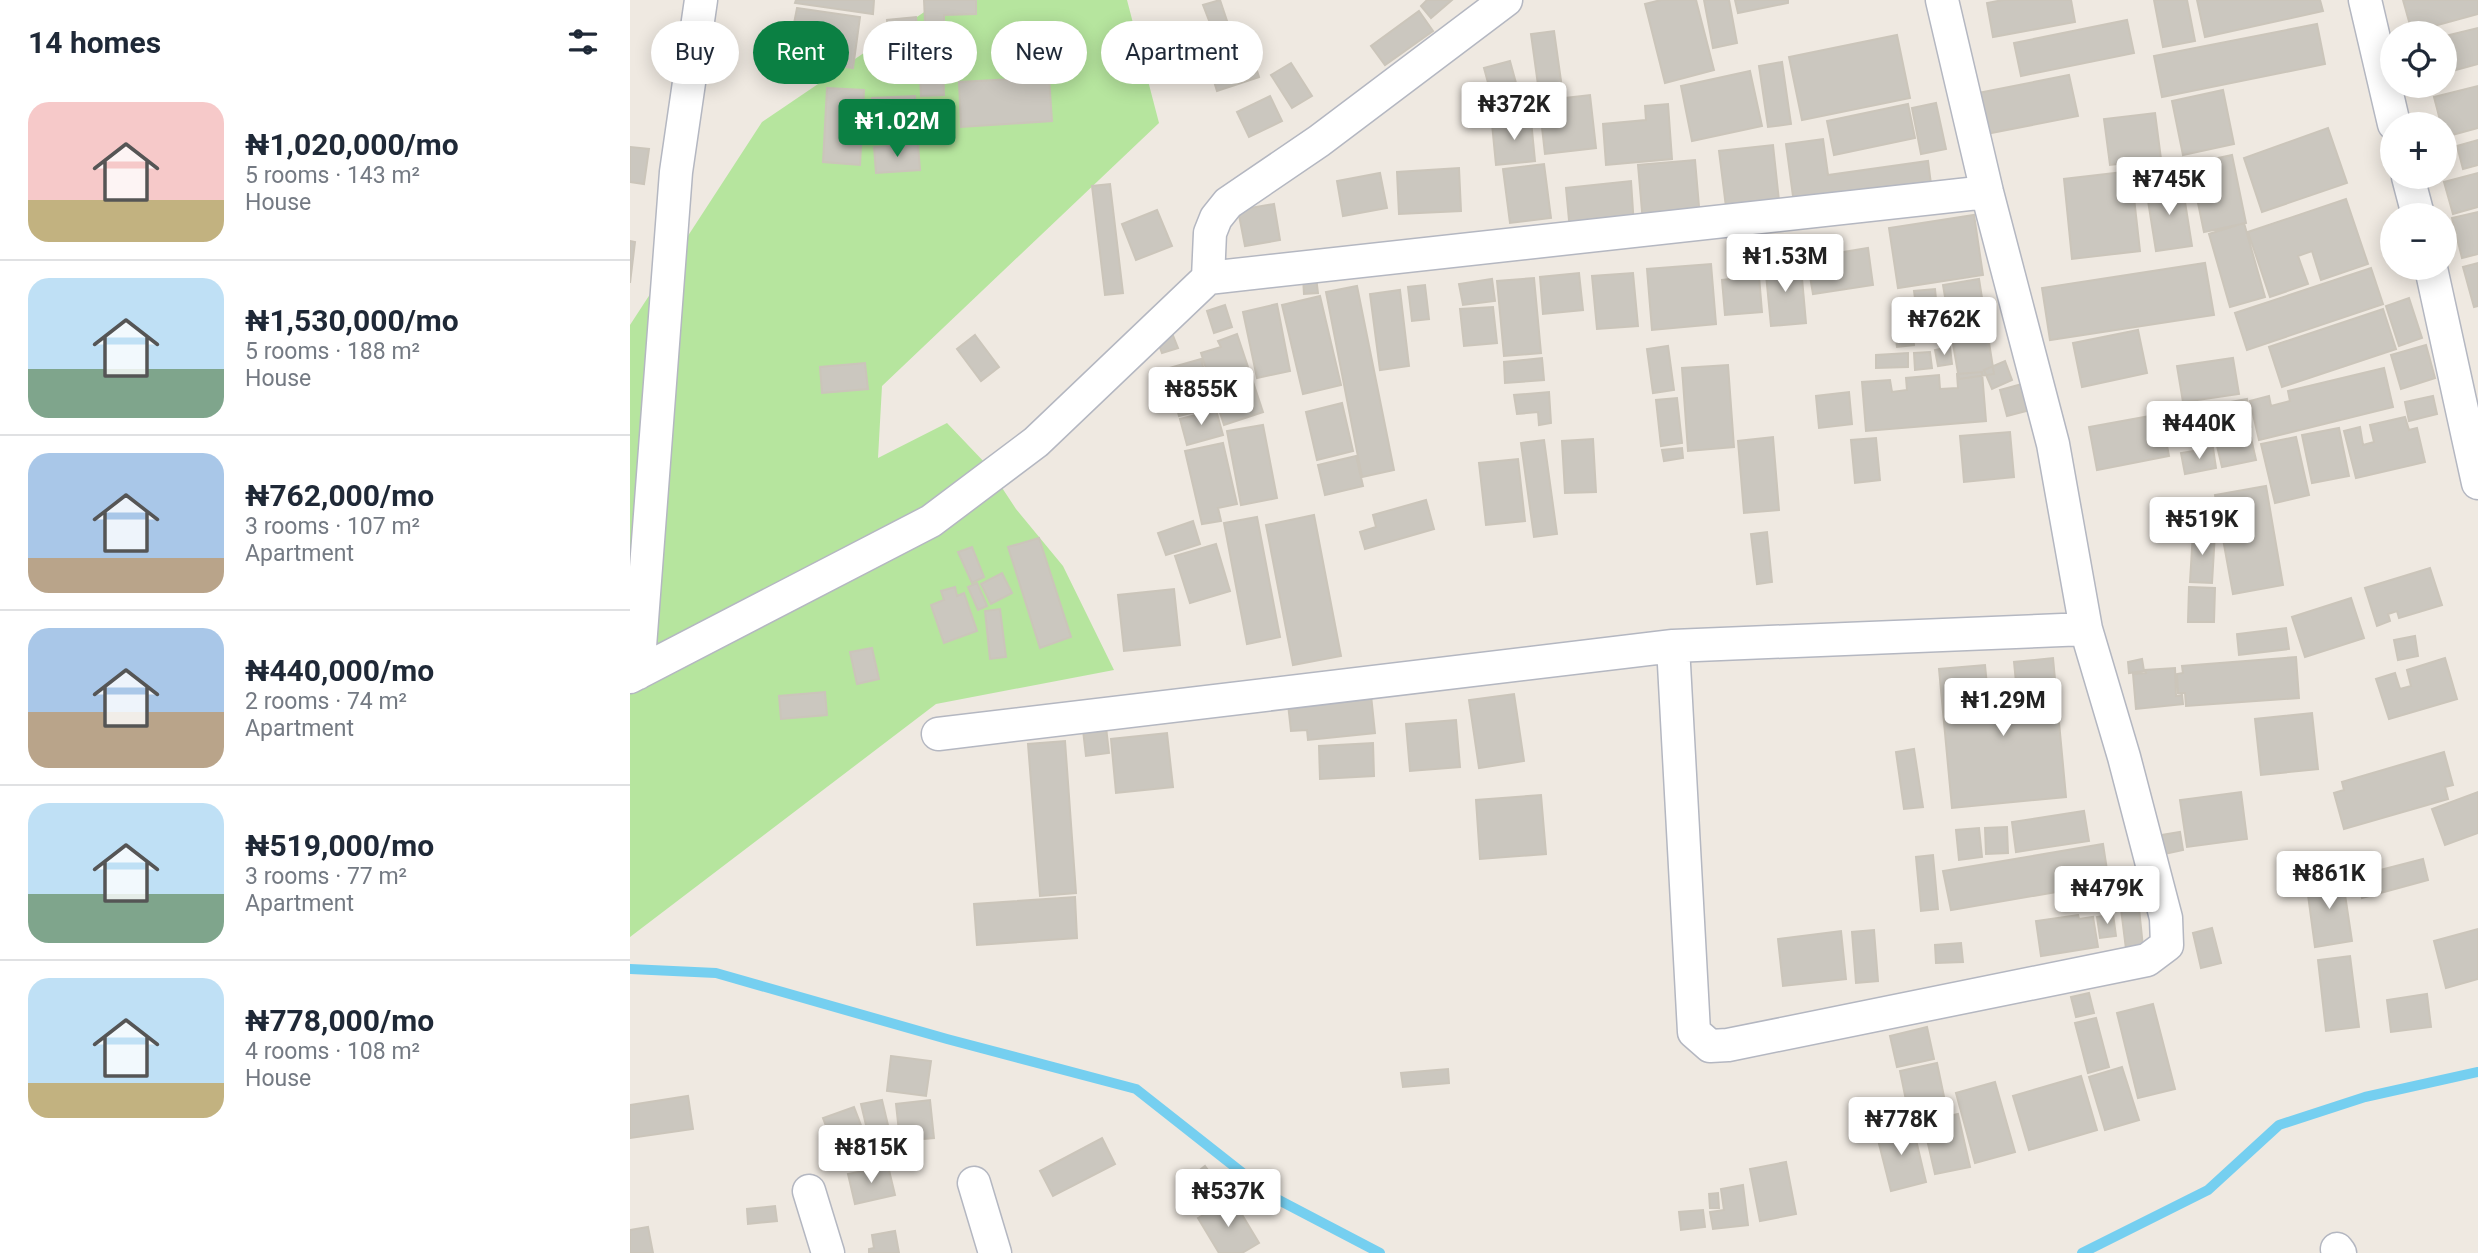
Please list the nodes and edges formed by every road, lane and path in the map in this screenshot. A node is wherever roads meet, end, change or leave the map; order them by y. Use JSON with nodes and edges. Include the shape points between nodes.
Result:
{"nodes":[{"id":1,"x":701,"y":0,"type":"edge"},
{"id":2,"x":1506,"y":0,"type":"edge"},
{"id":3,"x":1942,"y":0,"type":"edge"},
{"id":4,"x":2364,"y":0,"type":"edge"},
{"id":5,"x":2392,"y":112,"type":"edge"},
{"id":6,"x":1987,"y":191,"type":"junction"},
{"id":7,"x":1208,"y":278,"type":"junction"},
{"id":8,"x":2434,"y":280,"type":"edge"},
{"id":9,"x":2478,"y":482,"type":"edge"},
{"id":10,"x":2086,"y":629,"type":"junction"},
{"id":11,"x":1673,"y":646,"type":"junction"},
{"id":12,"x":634,"y":675,"type":"edge"},
{"id":13,"x":938,"y":734,"type":"dead end"},
{"id":14,"x":974,"y":1184,"type":"dead end"},
{"id":15,"x":809,"y":1191,"type":"dead end"},
{"id":16,"x":828,"y":1253,"type":"edge"},
{"id":17,"x":995,"y":1253,"type":"edge"}],
"edges":[{"from":1,"to":12,"type":"street","via":[[676,172]]},
{"from":2,"to":7,"type":"street","via":[[1319,141],[1227,203],[1210,233]]},
{"from":3,"to":6,"type":"street"},
{"from":4,"to":5,"type":"street"},
{"from":6,"to":7,"type":"street"},
{"from":6,"to":10,"type":"street","via":[[2053,444]]},
{"from":7,"to":12,"type":"street","via":[[1037,442],[931,521]]},
{"from":8,"to":9,"type":"street"},
{"from":10,"to":11,"type":"street"},
{"from":10,"to":11,"type":"street","via":[[2166,918],[2167,945],[2147,960],[1710,1046],[1694,1032]]},
{"from":11,"to":13,"type":"street"},
{"from":14,"to":17,"type":"street"},
{"from":15,"to":16,"type":"street"}]}
